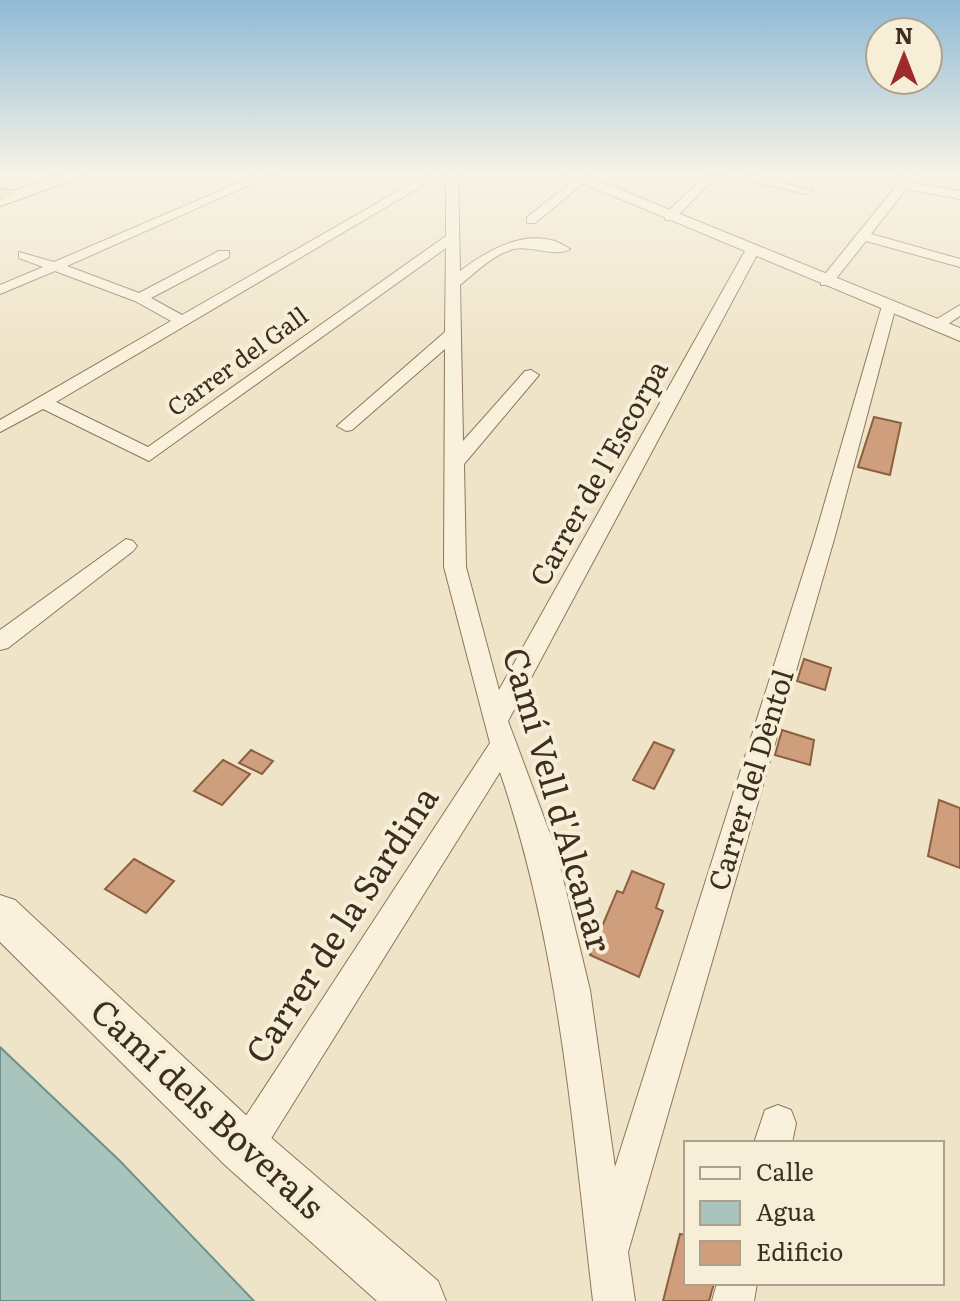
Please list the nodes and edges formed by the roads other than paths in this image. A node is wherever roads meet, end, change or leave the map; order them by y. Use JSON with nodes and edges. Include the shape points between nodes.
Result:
{"nodes":[{"id":1,"x":128,"y":235,"type":"edge"},
{"id":2,"x":339,"y":235,"type":"edge"},
{"id":3,"x":451,"y":235,"type":"edge"},
{"id":4,"x":712,"y":235,"type":"edge"},
{"id":5,"x":863,"y":236,"type":"joint"},
{"id":6,"x":452,"y":238,"type":"junction"},
{"id":7,"x":563,"y":249,"type":"dead end"},
{"id":8,"x":752,"y":251,"type":"junction"},
{"id":9,"x":224,"y":254,"type":"dead end"},
{"id":10,"x":24,"y":255,"type":"dead end"},
{"id":11,"x":960,"y":263,"type":"edge"},
{"id":12,"x":56,"y":266,"type":"junction"},
{"id":13,"x":826,"y":282,"type":"junction"},
{"id":14,"x":453,"y":283,"type":"junction"},
{"id":15,"x":0,"y":290,"type":"edge"},
{"id":16,"x":140,"y":298,"type":"junction"},
{"id":17,"x":889,"y":306,"type":"junction"},
{"id":18,"x":960,"y":309,"type":"edge"},
{"id":19,"x":182,"y":321,"type":"junction"},
{"id":20,"x":937,"y":325,"type":"junction"},
{"id":21,"x":453,"y":334,"type":"junction"},
{"id":22,"x":960,"y":335,"type":"edge"},
{"id":23,"x":531,"y":375,"type":"dead end"},
{"id":24,"x":42,"y":402,"type":"junction"},
{"id":25,"x":346,"y":426,"type":"dead end"},
{"id":26,"x":0,"y":427,"type":"edge"},
{"id":27,"x":454,"y":463,"type":"junction"},
{"id":28,"x":126,"y":546,"type":"dead end"},
{"id":29,"x":0,"y":642,"type":"edge"},
{"id":30,"x":499,"y":732,"type":"junction"},
{"id":31,"x":4,"y":925,"type":"edge"},
{"id":32,"x":244,"y":1148,"type":"junction"},
{"id":33,"x":609,"y":1252,"type":"junction"},
{"id":34,"x":418,"y":1301,"type":"edge"},
{"id":35,"x":614,"y":1301,"type":"edge"}],
"edges":[{"from":1,"to":12,"type":"street"},
{"from":2,"to":19,"type":"street"},
{"from":3,"to":6,"type":"street","name":"Camí Vell d'Alcanar"},
{"from":4,"to":8,"type":"street"},
{"from":5,"to":11,"type":"street"},
{"from":5,"to":13,"type":"street"},
{"from":6,"to":14,"type":"street","name":"Camí Vell d'Alcanar"},
{"from":6,"to":24,"type":"street","name":"Carrer del Gall","via":[[149,455]]},
{"from":7,"to":14,"type":"street","via":[[534,241],[510,245]]},
{"from":8,"to":13,"type":"street"},
{"from":8,"to":30,"type":"street","name":"Carrer de l'Escorpa"},
{"from":9,"to":16,"type":"street"},
{"from":10,"to":12,"type":"street"},
{"from":12,"to":15,"type":"street"},
{"from":12,"to":16,"type":"street"},
{"from":13,"to":17,"type":"street"},
{"from":14,"to":21,"type":"street","name":"Camí Vell d'Alcanar"},
{"from":16,"to":19,"type":"street"},
{"from":17,"to":20,"type":"street"},
{"from":17,"to":33,"type":"street","name":"Carrer del Dèntol"},
{"from":18,"to":20,"type":"street"},
{"from":19,"to":24,"type":"street"},
{"from":20,"to":22,"type":"street"},
{"from":21,"to":25,"type":"street"},
{"from":21,"to":27,"type":"street","name":"Camí Vell d'Alcanar"},
{"from":23,"to":27,"type":"street"},
{"from":24,"to":26,"type":"street"},
{"from":27,"to":30,"type":"street","name":"Camí Vell d'Alcanar","via":[[455,567]]},
{"from":28,"to":29,"type":"street"},
{"from":30,"to":32,"type":"street","name":"Carrer de la Sardina"},
{"from":30,"to":33,"type":"street","name":"Camí Vell d'Alcanar","via":[[541,850],[573,990]]},
{"from":31,"to":32,"type":"street","name":"Camí dels Boverals"},
{"from":32,"to":34,"type":"street","name":"Camí dels Boverals"},
{"from":33,"to":35,"type":"street","name":"Camí Vell d'Alcanar"}]}
